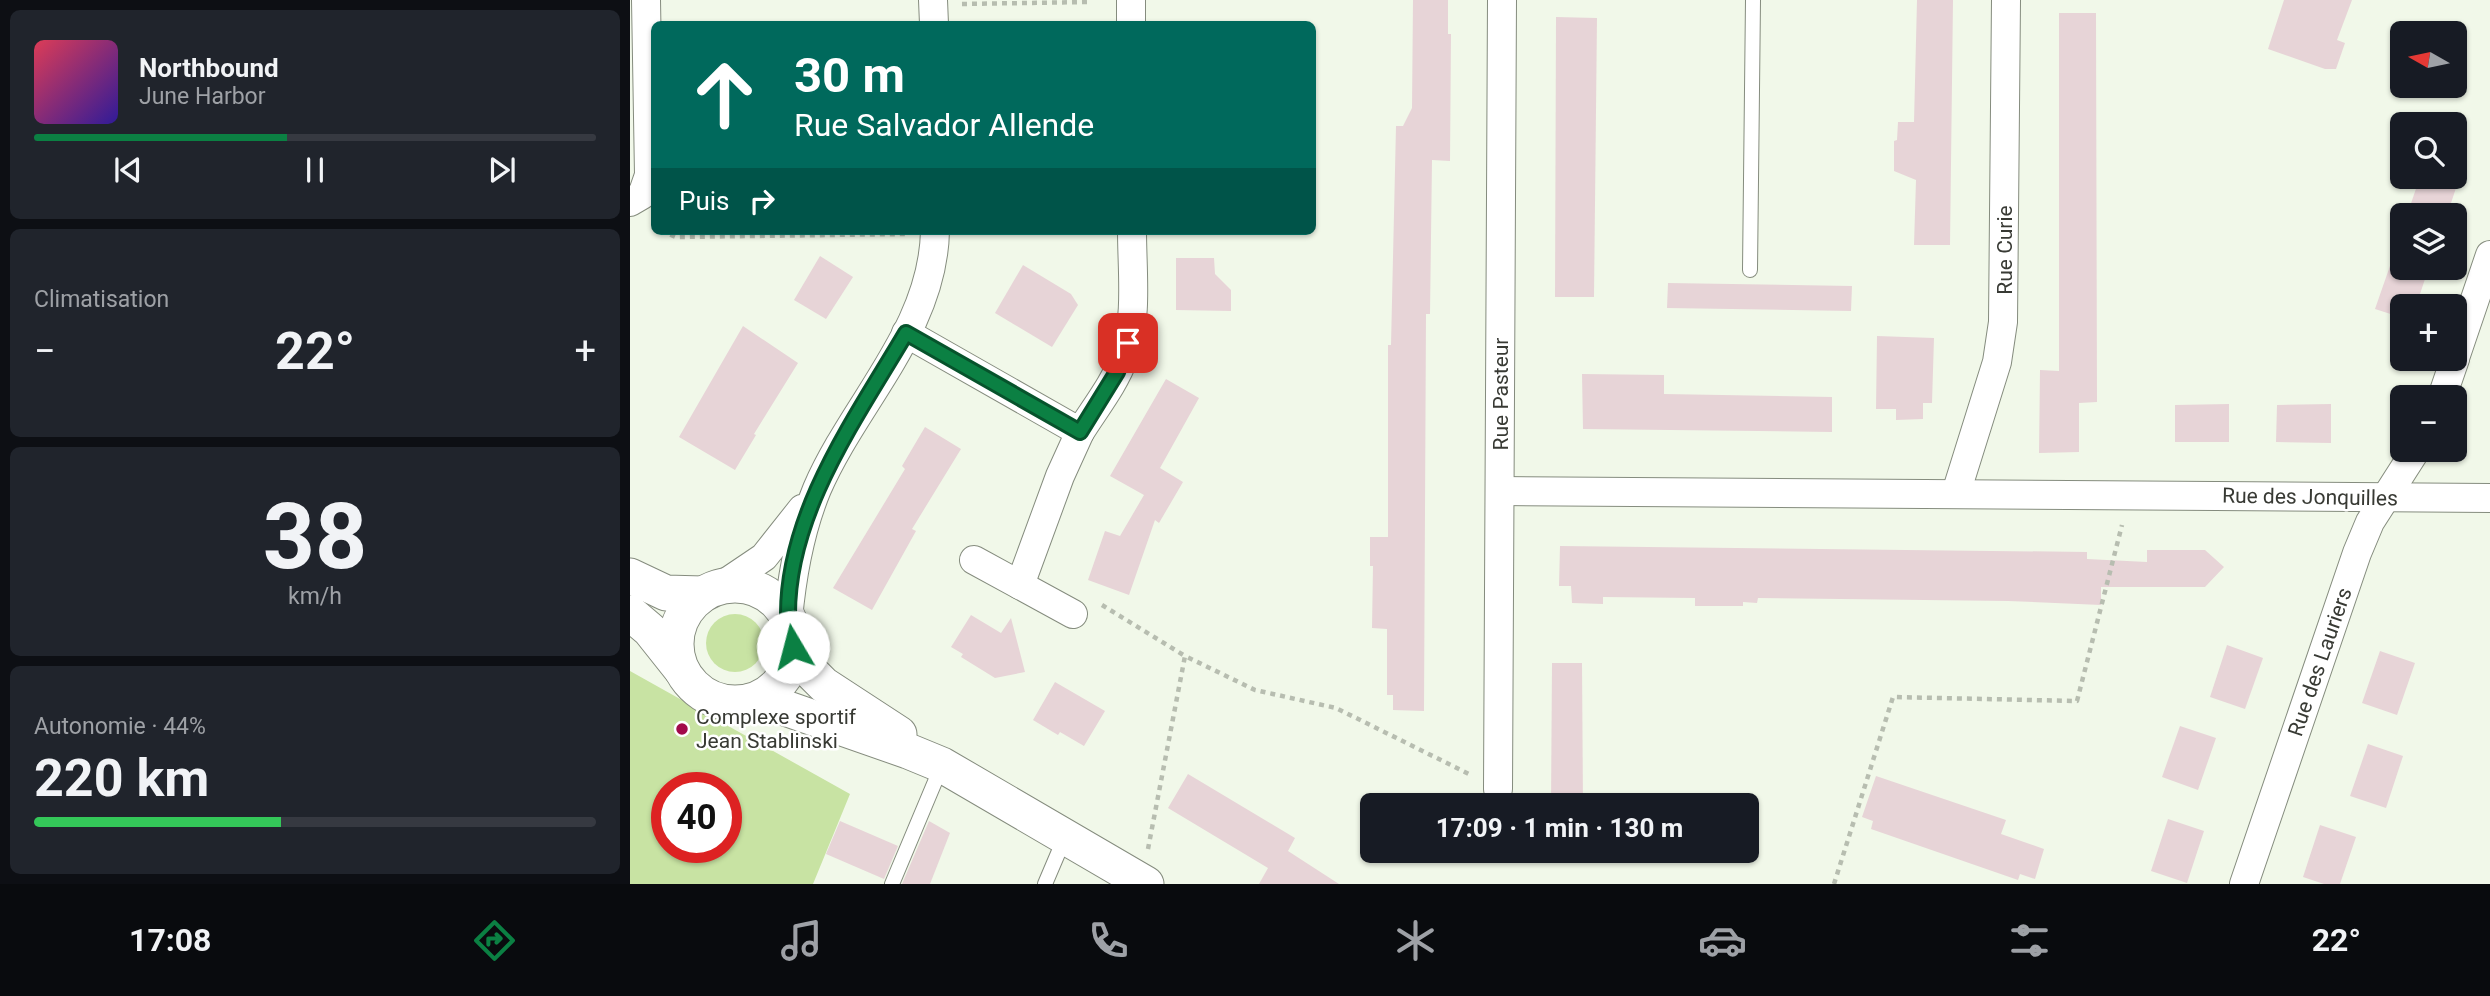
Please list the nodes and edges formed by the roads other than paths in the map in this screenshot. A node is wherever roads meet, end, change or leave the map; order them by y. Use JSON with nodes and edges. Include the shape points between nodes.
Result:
{"nodes":[{"id":1,"x":646,"y":0,"type":"edge"},
{"id":2,"x":1131,"y":0,"type":"edge"},
{"id":3,"x":1502,"y":0,"type":"edge"},
{"id":4,"x":1753,"y":0,"type":"edge"},
{"id":5,"x":2006,"y":0,"type":"edge"},
{"id":6,"x":1131,"y":21,"type":"edge"},
{"id":7,"x":630,"y":202,"type":"edge"},
{"id":8,"x":935,"y":235,"type":"edge"},
{"id":9,"x":1132,"y":235,"type":"edge"},
{"id":10,"x":2490,"y":256,"type":"edge"},
{"id":11,"x":1750,"y":270,"type":"dead end"},
{"id":12,"x":2467,"y":323,"type":"edge"},
{"id":13,"x":906,"y":333,"type":"junction"},
{"id":14,"x":1080,"y":432,"type":"junction"},
{"id":15,"x":2408,"y":462,"type":"edge"},
{"id":16,"x":817,"y":490,"type":"junction"},
{"id":17,"x":1500,"y":491,"type":"junction"},
{"id":18,"x":1956,"y":493,"type":"junction"},
{"id":19,"x":2386,"y":498,"type":"junction"},
{"id":20,"x":2490,"y":498,"type":"edge"},
{"id":21,"x":974,"y":560,"type":"dead end"},
{"id":22,"x":630,"y":576,"type":"edge"},
{"id":23,"x":1020,"y":584,"type":"junction"},
{"id":24,"x":712,"y":590,"type":"junction"},
{"id":25,"x":630,"y":613,"type":"edge"},
{"id":26,"x":1073,"y":614,"type":"road end"},
{"id":27,"x":791,"y":633,"type":"junction"},
{"id":28,"x":681,"y":669,"type":"junction"},
{"id":29,"x":748,"y":702,"type":"junction"},
{"id":30,"x":942,"y":765,"type":"junction"},
{"id":31,"x":1498,"y":789,"type":"road end"},
{"id":32,"x":1066,"y":836,"type":"junction"},
{"id":33,"x":1143,"y":883,"type":"edge"},
{"id":34,"x":892,"y":884,"type":"edge"},
{"id":35,"x":1045,"y":884,"type":"edge"},
{"id":36,"x":2244,"y":884,"type":"edge"}],
"edges":[{"from":1,"to":7,"type":"street","via":[[649,176],[642,195]]},
{"from":2,"to":6,"type":"street"},
{"from":3,"to":17,"type":"street","name":"Rue Pasteur"},
{"from":4,"to":11,"type":"lane"},
{"from":5,"to":18,"type":"street","name":"Rue Curie","via":[[2003,322],[1997,362]]},
{"from":8,"to":13,"type":"street","via":[[927,286]]},
{"from":9,"to":14,"type":"street","via":[[1128,343],[1117,372]]},
{"from":10,"to":12,"type":"street"},
{"from":13,"to":14,"type":"street"},
{"from":13,"to":16,"type":"street"},
{"from":14,"to":23,"type":"street"},
{"from":15,"to":19,"type":"street","name":"Rue des Lauriers"},
{"from":16,"to":24,"type":"street","via":[[774,547]]},
{"from":16,"to":27,"type":"street","via":[[795,563]]},
{"from":17,"to":18,"type":"street"},
{"from":17,"to":31,"type":"street","name":"Rue Pasteur"},
{"from":18,"to":19,"type":"street","name":"Rue des Jonquilles"},
{"from":19,"to":20,"type":"street","name":"Rue des Jonquilles"},
{"from":19,"to":36,"type":"street","name":"Rue des Lauriers","via":[[2357,553]]},
{"from":21,"to":23,"type":"street"},
{"from":22,"to":24,"type":"street","via":[[666,593]]},
{"from":23,"to":26,"type":"street"},
{"from":24,"to":27,"type":"street","via":[[737,585],[760,591],[774,600]]},
{"from":24,"to":28,"type":"street","via":[[687,610],[677,631]]},
{"from":25,"to":28,"type":"street"},
{"from":27,"to":29,"type":"street","via":[[791,662],[780,682]]},
{"from":27,"to":30,"type":"street","via":[[809,670],[824,685]]},
{"from":28,"to":29,"type":"street","via":[[709,697]]},
{"from":29,"to":30,"type":"street","via":[[785,708]]},
{"from":30,"to":32,"type":"street"},
{"from":30,"to":34,"type":"lane"},
{"from":32,"to":33,"type":"street"},
{"from":32,"to":35,"type":"lane"}]}
